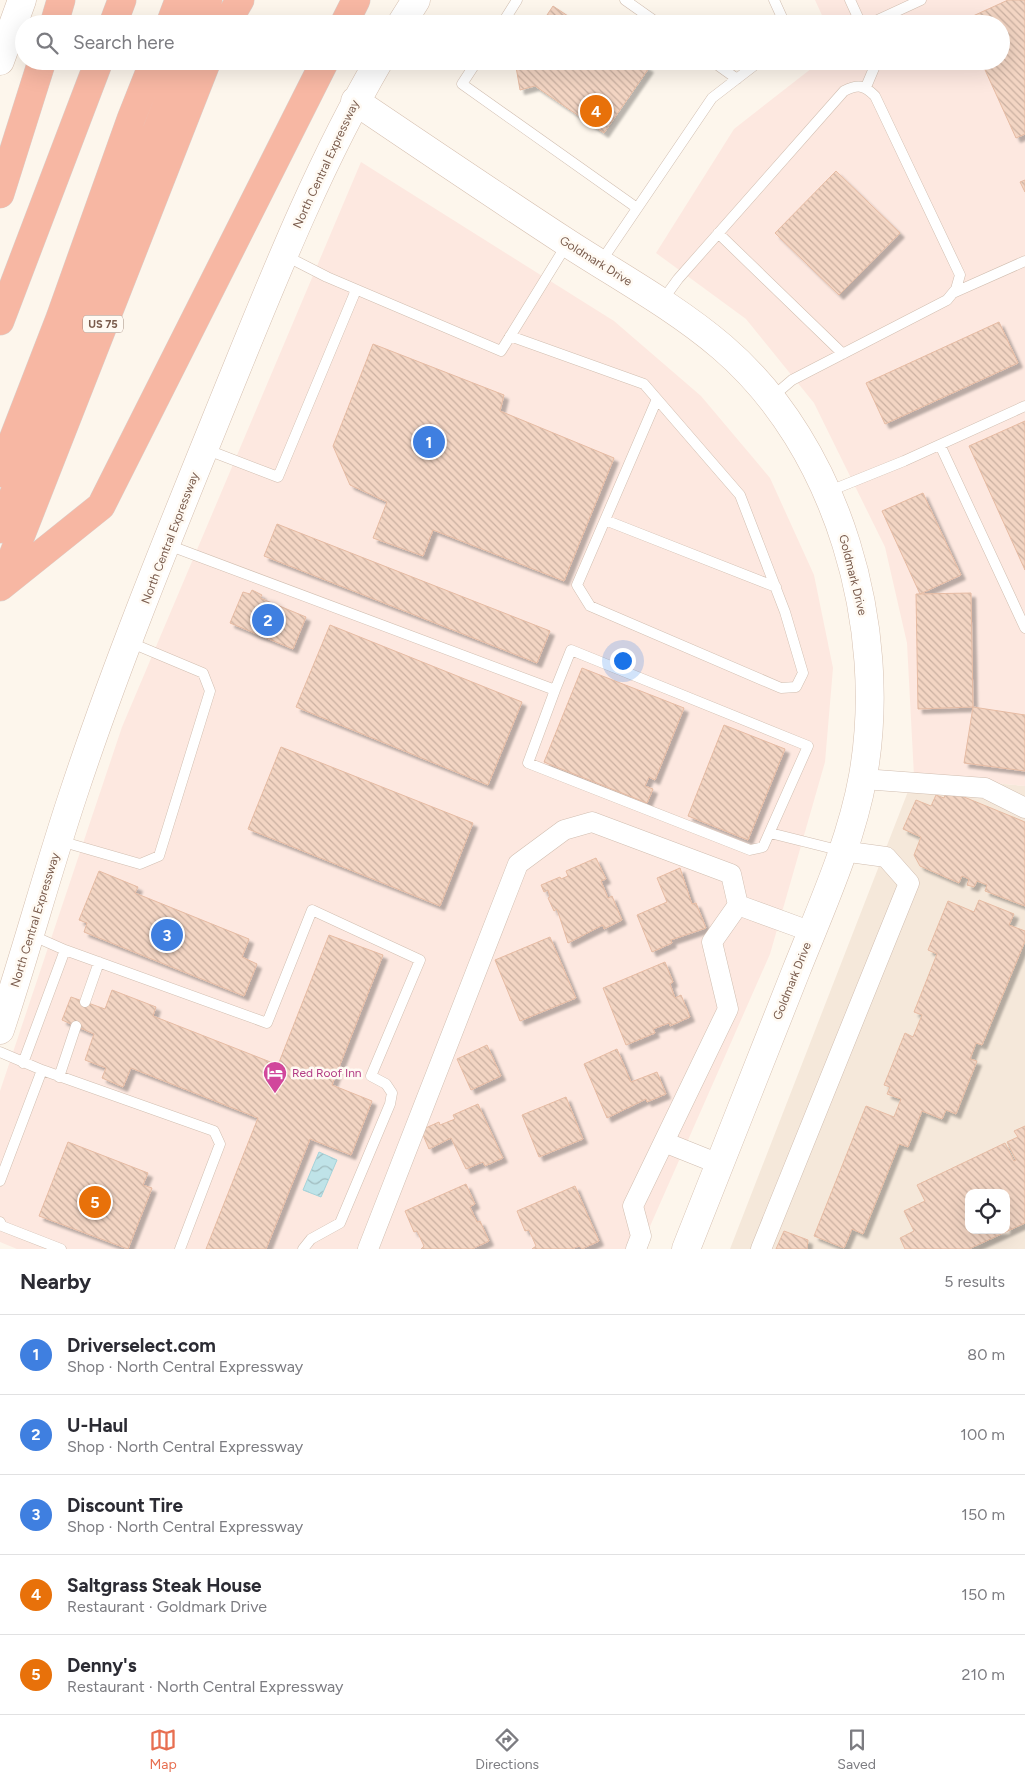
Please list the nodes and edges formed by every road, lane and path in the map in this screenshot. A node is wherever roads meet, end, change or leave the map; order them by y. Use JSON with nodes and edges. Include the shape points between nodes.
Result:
{"nodes":[{"id":1,"x":22,"y":0,"type":"edge"},
{"id":2,"x":61,"y":0,"type":"edge"},
{"id":3,"x":122,"y":0,"type":"edge"},
{"id":4,"x":159,"y":0,"type":"edge"},
{"id":5,"x":179,"y":0,"type":"edge"},
{"id":6,"x":208,"y":0,"type":"edge"},
{"id":7,"x":232,"y":0,"type":"edge"},
{"id":8,"x":240,"y":0,"type":"edge"},
{"id":9,"x":356,"y":0,"type":"edge"},
{"id":10,"x":416,"y":0,"type":"edge"},
{"id":11,"x":517,"y":0,"type":"edge"},
{"id":12,"x":625,"y":0,"type":"edge"},
{"id":13,"x":774,"y":0,"type":"edge"},
{"id":14,"x":850,"y":0,"type":"edge"},
{"id":15,"x":921,"y":0,"type":"edge"},
{"id":16,"x":17,"y":15,"type":"edge"},
{"id":17,"x":57,"y":15,"type":"edge"},
{"id":18,"x":116,"y":15,"type":"edge"},
{"id":19,"x":155,"y":15,"type":"edge"},
{"id":20,"x":173,"y":15,"type":"edge"},
{"id":21,"x":202,"y":15,"type":"edge"},
{"id":22,"x":226,"y":15,"type":"edge"},
{"id":23,"x":231,"y":15,"type":"edge"},
{"id":24,"x":348,"y":15,"type":"edge"},
{"id":25,"x":407,"y":15,"type":"edge"},
{"id":26,"x":508,"y":15,"type":"edge"},
{"id":27,"x":646,"y":15,"type":"edge"},
{"id":28,"x":781,"y":15,"type":"edge"},
{"id":29,"x":857,"y":15,"type":"edge"},
{"id":30,"x":888,"y":15,"type":"edge"},
{"id":31,"x":15,"y":19,"type":"edge"},
{"id":32,"x":0,"y":61,"type":"edge"},
{"id":33,"x":39,"y":70,"type":"edge"},
{"id":34,"x":95,"y":70,"type":"edge"},
{"id":35,"x":141,"y":70,"type":"edge"},
{"id":36,"x":150,"y":70,"type":"edge"},
{"id":37,"x":180,"y":70,"type":"edge"},
{"id":38,"x":200,"y":70,"type":"edge"},
{"id":39,"x":202,"y":70,"type":"edge"},
{"id":40,"x":320,"y":70,"type":"edge"},
{"id":41,"x":374,"y":70,"type":"edge"},
{"id":42,"x":471,"y":70,"type":"edge"},
{"id":43,"x":725,"y":70,"type":"edge"},
{"id":44,"x":748,"y":70,"type":"edge"},
{"id":45,"x":873,"y":70,"type":"edge"},
{"id":46,"x":737,"y":78,"type":"junction"},
{"id":47,"x":866,"y":87,"type":"junction"},
{"id":48,"x":355,"y":101,"type":"junction"},
{"id":49,"x":131,"y":120,"type":"junction"},
{"id":50,"x":155,"y":134,"type":"junction"},
{"id":51,"x":0,"y":194,"type":"edge"},
{"id":52,"x":638,"y":208,"type":"junction"},
{"id":53,"x":718,"y":233,"type":"junction"},
{"id":54,"x":568,"y":243,"type":"junction"},
{"id":55,"x":283,"y":255,"type":"junction"},
{"id":56,"x":1025,"y":261,"type":"edge"},
{"id":57,"x":600,"y":264,"type":"junction"},
{"id":58,"x":356,"y":290,"type":"junction"},
{"id":59,"x":953,"y":293,"type":"junction"},
{"id":60,"x":662,"y":302,"type":"junction"},
{"id":61,"x":0,"y":321,"type":"edge"},
{"id":62,"x":70,"y":323,"type":"junction"},
{"id":63,"x":510,"y":336,"type":"junction"},
{"id":64,"x":843,"y":354,"type":"junction"},
{"id":65,"x":657,"y":399,"type":"junction"},
{"id":66,"x":771,"y":399,"type":"junction"},
{"id":67,"x":1025,"y":406,"type":"edge"},
{"id":68,"x":940,"y":445,"type":"junction"},
{"id":69,"x":204,"y":448,"type":"junction"},
{"id":70,"x":0,"y":472,"type":"edge"},
{"id":71,"x":826,"y":492,"type":"junction"},
{"id":72,"x":605,"y":520,"type":"junction"},
{"id":73,"x":0,"y":529,"type":"edge"},
{"id":74,"x":168,"y":545,"type":"junction"},
{"id":75,"x":776,"y":587,"type":"junction"},
{"id":76,"x":0,"y":588,"type":"edge"},
{"id":77,"x":1025,"y":628,"type":"edge"},
{"id":78,"x":129,"y":642,"type":"junction"},
{"id":79,"x":556,"y":690,"type":"junction"},
{"id":80,"x":863,"y":779,"type":"junction"},
{"id":81,"x":1025,"y":808,"type":"edge"},
{"id":82,"x":770,"y":833,"type":"junction"},
{"id":83,"x":59,"y":841,"type":"junction"},
{"id":84,"x":842,"y":851,"type":"junction"},
{"id":85,"x":738,"y":906,"type":"junction"},
{"id":86,"x":812,"y":932,"type":"junction"},
{"id":87,"x":32,"y":935,"type":"junction"},
{"id":88,"x":65,"y":950,"type":"junction"},
{"id":89,"x":98,"y":962,"type":"junction"},
{"id":90,"x":85,"y":1002,"type":"dead end"},
{"id":91,"x":76,"y":1026,"type":"dead end"},
{"id":92,"x":0,"y":1030,"type":"edge"},
{"id":93,"x":0,"y":1052,"type":"edge"},
{"id":94,"x":23,"y":1063,"type":"junction"},
{"id":95,"x":42,"y":1070,"type":"junction"},
{"id":96,"x":59,"y":1077,"type":"junction"},
{"id":97,"x":664,"y":1142,"type":"junction"},
{"id":98,"x":719,"y":1164,"type":"junction"},
{"id":99,"x":0,"y":1181,"type":"edge"},
{"id":100,"x":0,"y":1222,"type":"edge"},
{"id":101,"x":61,"y":1249,"type":"edge"},
{"id":102,"x":180,"y":1249,"type":"edge"},
{"id":103,"x":303,"y":1249,"type":"edge"},
{"id":104,"x":368,"y":1249,"type":"edge"},
{"id":105,"x":636,"y":1249,"type":"edge"},
{"id":106,"x":686,"y":1249,"type":"edge"},
{"id":107,"x":761,"y":1249,"type":"edge"}],
"edges":[{"from":1,"to":16,"type":"street"},
{"from":2,"to":17,"type":"highway"},
{"from":3,"to":18,"type":"highway"},
{"from":4,"to":19,"type":"highway"},
{"from":5,"to":20,"type":"highway"},
{"from":6,"to":21,"type":"highway"},
{"from":7,"to":22,"type":"highway"},
{"from":8,"to":23,"type":"highway"},
{"from":9,"to":24,"type":"highway"},
{"from":10,"to":25,"type":"street"},
{"from":11,"to":26,"type":"lane"},
{"from":12,"to":27,"type":"lane"},
{"from":13,"to":28,"type":"lane"},
{"from":14,"to":29,"type":"lane"},
{"from":15,"to":30,"type":"lane"},
{"from":31,"to":32,"type":"street"},
{"from":33,"to":51,"type":"highway"},
{"from":34,"to":61,"type":"highway"},
{"from":35,"to":49,"type":"highway"},
{"from":36,"to":49,"type":"highway"},
{"from":37,"to":50,"type":"highway"},
{"from":38,"to":50,"type":"highway"},
{"from":39,"to":76,"type":"highway","number":"US 75"},
{"from":40,"to":76,"type":"highway","via":[[101,506]]},
{"from":41,"to":48,"type":"street","name":"North Central Expressway"},
{"from":42,"to":52,"type":"lane","via":[[462,84]]},
{"from":43,"to":46,"type":"lane"},
{"from":44,"to":46,"type":"lane"},
{"from":45,"to":47,"type":"lane"},
{"from":46,"to":52,"type":"lane","via":[[712,98]]},
{"from":47,"to":53,"type":"lane","via":[[854,86],[844,91]]},
{"from":47,"to":59,"type":"lane","via":[[875,96],[960,275]]},
{"from":48,"to":54,"type":"street","name":"Goldmark Drive"},
{"from":48,"to":55,"type":"street","name":"North Central Expressway"},
{"from":49,"to":62,"type":"highway"},
{"from":50,"to":62,"type":"highway"},
{"from":52,"to":57,"type":"lane"},
{"from":53,"to":60,"type":"lane"},
{"from":53,"to":64,"type":"lane"},
{"from":54,"to":57,"type":"street","name":"Goldmark Drive"},
{"from":54,"to":63,"type":"lane"},
{"from":55,"to":58,"type":"lane"},
{"from":55,"to":69,"type":"street","name":"North Central Expressway"},
{"from":56,"to":59,"type":"lane"},
{"from":57,"to":60,"type":"street","name":"Goldmark Drive"},
{"from":58,"to":63,"type":"lane","via":[[501,351]]},
{"from":58,"to":69,"type":"lane","via":[[278,477]]},
{"from":59,"to":64,"type":"lane","via":[[947,300]]},
{"from":60,"to":66,"type":"street","name":"Goldmark Drive","via":[[724,348]]},
{"from":62,"to":70,"type":"highway"},
{"from":62,"to":73,"type":"highway"},
{"from":63,"to":65,"type":"lane","via":[[644,384]]},
{"from":64,"to":66,"type":"lane","via":[[792,380]]},
{"from":65,"to":72,"type":"lane"},
{"from":65,"to":75,"type":"lane","via":[[740,495]]},
{"from":66,"to":71,"type":"street","name":"Goldmark Drive"},
{"from":67,"to":68,"type":"lane"},
{"from":68,"to":71,"type":"lane"},
{"from":68,"to":77,"type":"lane"},
{"from":69,"to":74,"type":"street","name":"North Central Expressway"},
{"from":71,"to":80,"type":"street","name":"Goldmark Drive","via":[[843,533],[864,617],[870,705]]},
{"from":72,"to":75,"type":"lane"},
{"from":72,"to":75,"type":"lane","via":[[578,585],[590,606],[781,688],[796,687],[803,672]]},
{"from":74,"to":78,"type":"street","name":"North Central Expressway"},
{"from":74,"to":79,"type":"lane"},
{"from":78,"to":83,"type":"street","name":"North Central Expressway"},
{"from":78,"to":83,"type":"lane","via":[[202,673],[210,691],[159,856],[140,864]]},
{"from":79,"to":82,"type":"lane","via":[[528,763],[750,850],[763,847]]},
{"from":79,"to":82,"type":"lane","via":[[571,650],[808,746]]},
{"from":80,"to":81,"type":"street","via":[[985,788]]},
{"from":80,"to":84,"type":"street","name":"Goldmark Drive"},
{"from":82,"to":84,"type":"lane"},
{"from":83,"to":87,"type":"street","name":"North Central Expressway"},
{"from":84,"to":86,"type":"street","name":"Goldmark Drive"},
{"from":84,"to":107,"type":"street","via":[[886,857],[909,883]]},
{"from":85,"to":86,"type":"street"},
{"from":85,"to":97,"type":"street","via":[[712,942],[728,1009]]},
{"from":85,"to":104,"type":"street","via":[[731,874],[592,822],[564,830],[518,864]]},
{"from":86,"to":98,"type":"street","name":"Goldmark Drive"},
{"from":87,"to":88,"type":"lane"},
{"from":87,"to":92,"type":"street","name":"North Central Expressway"},
{"from":88,"to":89,"type":"lane"},
{"from":88,"to":94,"type":"lane"},
{"from":89,"to":90,"type":"lane"},
{"from":89,"to":103,"type":"lane","via":[[267,1023],[312,910],[420,960],[371,1076],[386,1084],[392,1093],[390,1104],[340,1223],[310,1239]]},
{"from":91,"to":96,"type":"lane"},
{"from":93,"to":94,"type":"lane"},
{"from":94,"to":95,"type":"lane"},
{"from":95,"to":96,"type":"lane"},
{"from":95,"to":99,"type":"lane"},
{"from":96,"to":102,"type":"lane","via":[[214,1131],[220,1144]]},
{"from":97,"to":98,"type":"street"},
{"from":97,"to":105,"type":"street","via":[[633,1206],[641,1236]]},
{"from":98,"to":106,"type":"street","name":"Goldmark Drive"},
{"from":100,"to":101,"type":"lane","via":[[2,1226]]}]}
